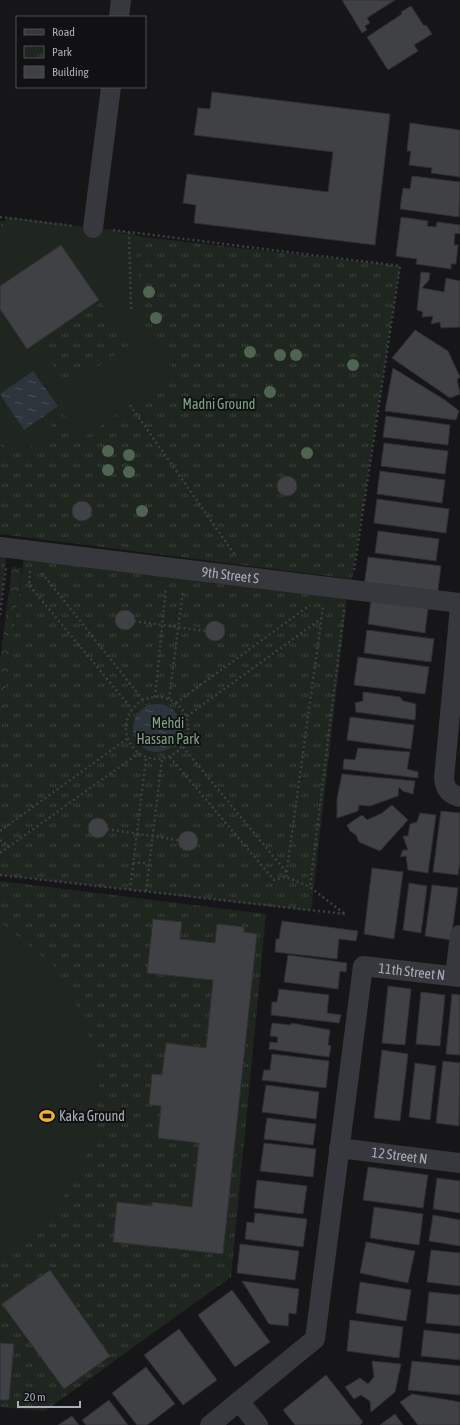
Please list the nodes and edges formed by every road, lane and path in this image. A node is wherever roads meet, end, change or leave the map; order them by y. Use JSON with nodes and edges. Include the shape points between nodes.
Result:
{"nodes":[{"id":1,"x":121,"y":0,"type":"edge"},
{"id":2,"x":119,"y":16,"type":"edge"},
{"id":3,"x":111,"y":88,"type":"edge"},
{"id":4,"x":0,"y":217,"type":"edge"},
{"id":5,"x":93,"y":228,"type":"junction"},
{"id":6,"x":129,"y":232,"type":"junction"},
{"id":7,"x":131,"y":309,"type":"dead end"},
{"id":8,"x":130,"y":405,"type":"dead end"},
{"id":9,"x":0,"y":547,"type":"edge"},
{"id":10,"x":6,"y":565,"type":"dead end"},
{"id":11,"x":30,"y":570,"type":"dead end"},
{"id":12,"x":41,"y":571,"type":"dead end"},
{"id":13,"x":353,"y":571,"type":"dead end"},
{"id":14,"x":240,"y":576,"type":"junction"},
{"id":15,"x":5,"y":578,"type":"junction"},
{"id":16,"x":0,"y":582,"type":"edge"},
{"id":17,"x":166,"y":586,"type":"dead end"},
{"id":18,"x":179,"y":588,"type":"dead end"},
{"id":19,"x":460,"y":603,"type":"edge"},
{"id":20,"x":302,"y":604,"type":"dead end"},
{"id":21,"x":345,"y":604,"type":"dead end"},
{"id":22,"x":310,"y":605,"type":"junction"},
{"id":23,"x":460,"y":607,"type":"edge"},
{"id":24,"x":0,"y":615,"type":"edge"},
{"id":25,"x":323,"y":617,"type":"junction"},
{"id":26,"x":134,"y":621,"type":"dead end"},
{"id":27,"x":162,"y":624,"type":"junction"},
{"id":28,"x":178,"y":626,"type":"junction"},
{"id":29,"x":205,"y":631,"type":"dead end"},
{"id":30,"x":155,"y":697,"type":"junction"},
{"id":31,"x":169,"y":699,"type":"junction"},
{"id":32,"x":143,"y":700,"type":"junction"},
{"id":33,"x":176,"y":703,"type":"junction"},
{"id":34,"x":132,"y":709,"type":"junction"},
{"id":35,"x":186,"y":716,"type":"junction"},
{"id":36,"x":128,"y":738,"type":"junction"},
{"id":37,"x":183,"y":746,"type":"junction"},
{"id":38,"x":139,"y":753,"type":"junction"},
{"id":39,"x":170,"y":757,"type":"junction"},
{"id":40,"x":146,"y":758,"type":"junction"},
{"id":41,"x":162,"y":759,"type":"junction"},
{"id":42,"x":453,"y":792,"type":"edge"},
{"id":43,"x":107,"y":830,"type":"dead end"},
{"id":44,"x":0,"y":831,"type":"edge"},
{"id":45,"x":137,"y":834,"type":"junction"},
{"id":46,"x":152,"y":836,"type":"junction"},
{"id":47,"x":0,"y":840,"type":"edge"},
{"id":48,"x":178,"y":840,"type":"dead end"},
{"id":49,"x":9,"y":847,"type":"junction"},
{"id":50,"x":0,"y":853,"type":"edge"},
{"id":51,"x":133,"y":862,"type":"junction"},
{"id":52,"x":148,"y":863,"type":"junction"},
{"id":53,"x":287,"y":873,"type":"junction"},
{"id":54,"x":0,"y":875,"type":"edge"},
{"id":55,"x":286,"y":878,"type":"junction"},
{"id":56,"x":310,"y":888,"type":"junction"},
{"id":57,"x":130,"y":890,"type":"junction"},
{"id":58,"x":146,"y":892,"type":"junction"},
{"id":59,"x":460,"y":935,"type":"edge"},
{"id":60,"x":458,"y":977,"type":"edge"},
{"id":61,"x":339,"y":1148,"type":"junction"},
{"id":62,"x":460,"y":1163,"type":"edge"},
{"id":63,"x":240,"y":1401,"type":"junction"},
{"id":64,"x":210,"y":1425,"type":"edge"},
{"id":65,"x":258,"y":1425,"type":"edge"}],
"edges":[{"from":1,"to":2,"type":"street"},
{"from":3,"to":5,"type":"street"},
{"from":4,"to":5,"type":"path"},
{"from":5,"to":6,"type":"path"},
{"from":6,"to":7,"type":"path"},
{"from":6,"to":13,"type":"path","via":[[400,266]]},
{"from":8,"to":14,"type":"path","via":[[241,564]]},
{"from":9,"to":14,"type":"street","name":"9th Street S"},
{"from":10,"to":15,"type":"path"},
{"from":11,"to":34,"type":"path","via":[[29,584]]},
{"from":12,"to":32,"type":"path"},
{"from":14,"to":19,"type":"street","name":"9th Street S"},
{"from":15,"to":16,"type":"path"},
{"from":15,"to":24,"type":"path"},
{"from":17,"to":27,"type":"path"},
{"from":18,"to":28,"type":"path","via":[[183,587]]},
{"from":20,"to":22,"type":"path"},
{"from":21,"to":56,"type":"path"},
{"from":22,"to":25,"type":"path","via":[[324,608]]},
{"from":22,"to":33,"type":"path"},
{"from":23,"to":42,"type":"street","via":[[444,778]]},
{"from":25,"to":35,"type":"path"},
{"from":25,"to":53,"type":"path"},
{"from":26,"to":27,"type":"path"},
{"from":27,"to":28,"type":"path"},
{"from":27,"to":30,"type":"path"},
{"from":28,"to":29,"type":"path"},
{"from":28,"to":31,"type":"path"},
{"from":30,"to":31,"type":"path"},
{"from":30,"to":32,"type":"path"},
{"from":31,"to":33,"type":"path"},
{"from":32,"to":34,"type":"path"},
{"from":33,"to":35,"type":"path"},
{"from":34,"to":36,"type":"path","via":[[127,720]]},
{"from":35,"to":37,"type":"path","via":[[189,730]]},
{"from":36,"to":38,"type":"path"},
{"from":36,"to":44,"type":"path"},
{"from":37,"to":39,"type":"path","via":[[178,753]]},
{"from":37,"to":53,"type":"path"},
{"from":38,"to":40,"type":"path"},
{"from":38,"to":49,"type":"path"},
{"from":39,"to":41,"type":"path"},
{"from":39,"to":55,"type":"path","via":[[274,880]]},
{"from":40,"to":41,"type":"path"},
{"from":40,"to":45,"type":"path"},
{"from":41,"to":46,"type":"path"},
{"from":43,"to":45,"type":"path"},
{"from":45,"to":46,"type":"path"},
{"from":45,"to":51,"type":"path"},
{"from":46,"to":48,"type":"path"},
{"from":46,"to":52,"type":"path"},
{"from":47,"to":49,"type":"path"},
{"from":49,"to":50,"type":"path"},
{"from":51,"to":52,"type":"path"},
{"from":51,"to":57,"type":"path"},
{"from":52,"to":58,"type":"path"},
{"from":53,"to":55,"type":"path"},
{"from":54,"to":57,"type":"path"},
{"from":55,"to":56,"type":"path"},
{"from":56,"to":58,"type":"path","via":[[346,914]]},
{"from":57,"to":58,"type":"path"},
{"from":59,"to":60,"type":"street"},
{"from":60,"to":61,"type":"street","name":"11th Street N","via":[[363,966]]},
{"from":61,"to":62,"type":"street","name":"12 Street N"},
{"from":61,"to":63,"type":"street","via":[[315,1339]]},
{"from":63,"to":64,"type":"street"},
{"from":63,"to":65,"type":"street"}]}
